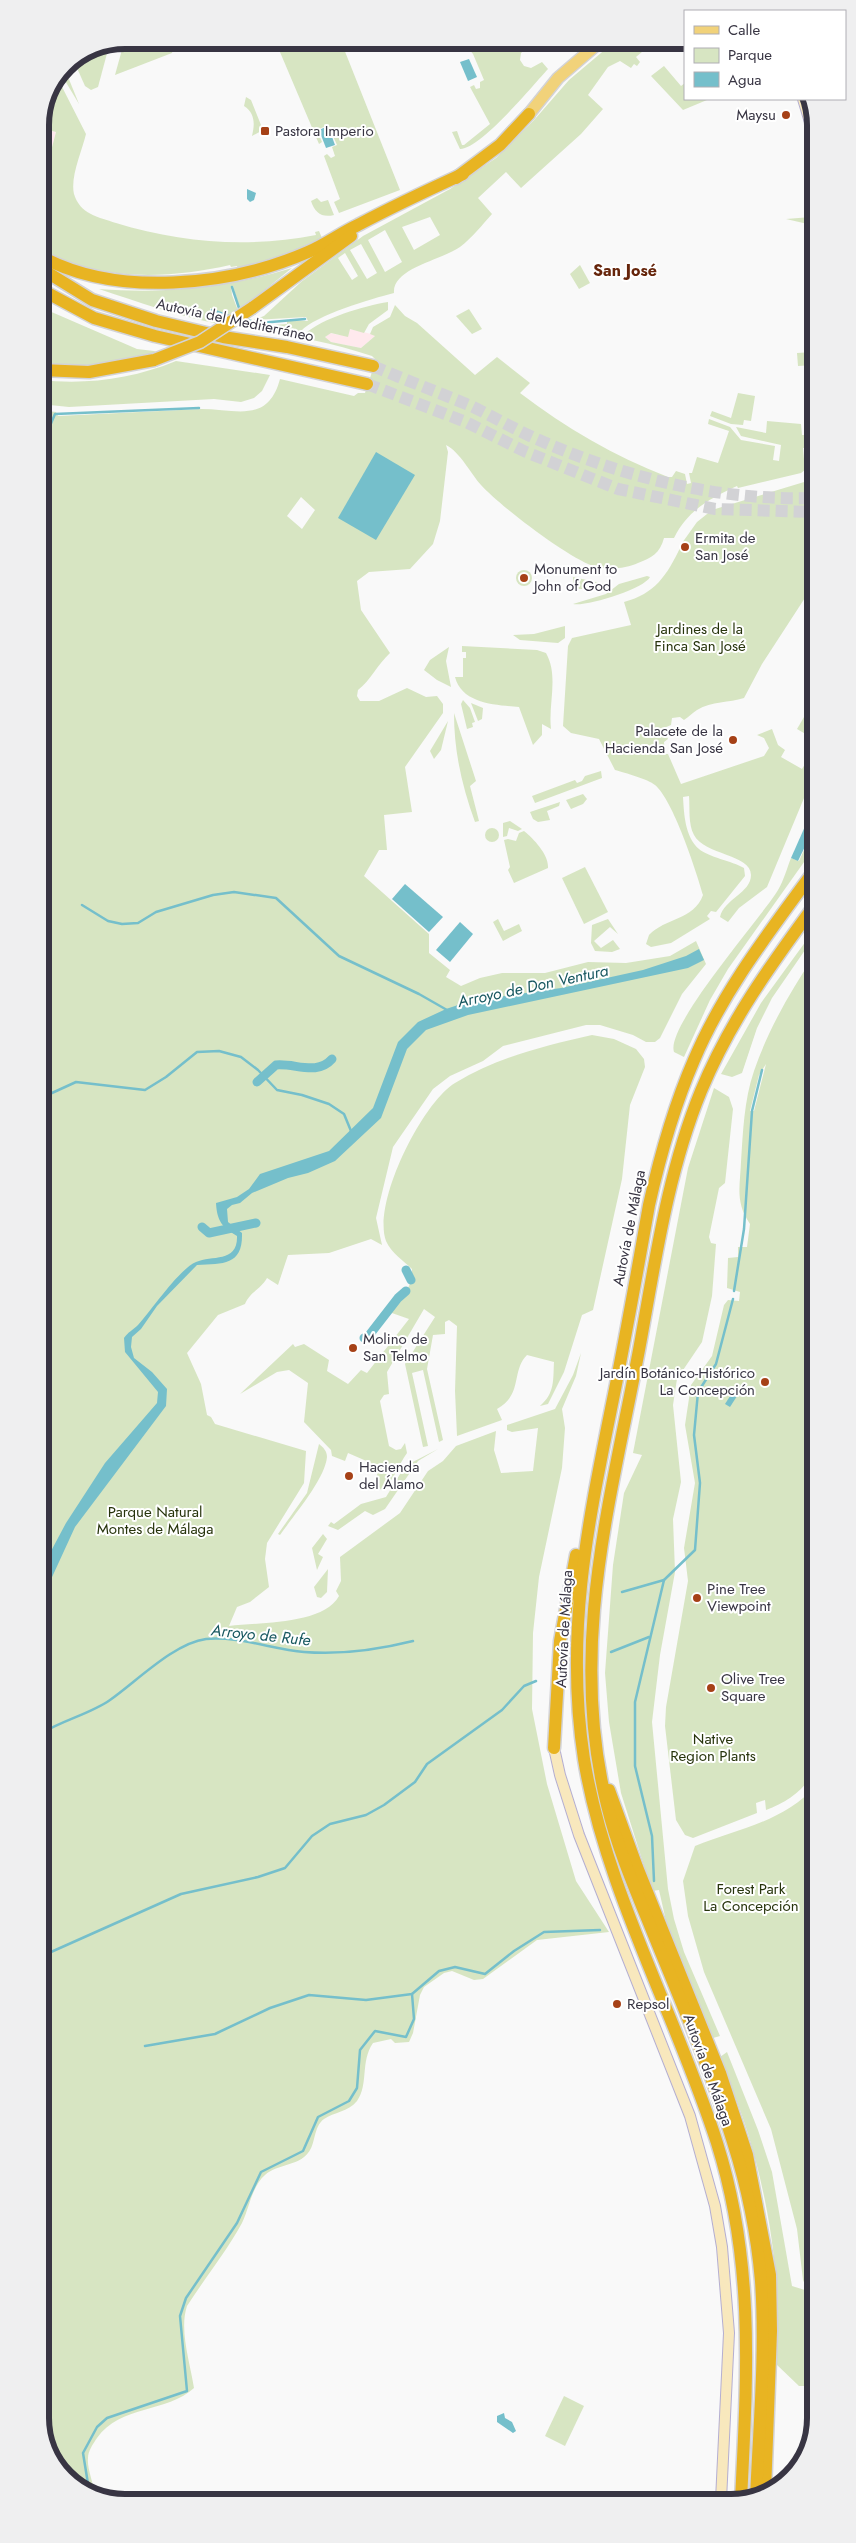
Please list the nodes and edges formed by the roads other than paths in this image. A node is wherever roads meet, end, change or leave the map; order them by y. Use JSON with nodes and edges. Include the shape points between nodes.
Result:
{"nodes":[{"id":1,"x":593,"y":49,"type":"edge"},
{"id":2,"x":802,"y":100,"type":"edge"},
{"id":3,"x":806,"y":112,"type":"edge"},
{"id":4,"x":528,"y":114,"type":"joint"},
{"id":5,"x":463,"y":174,"type":"junction"},
{"id":6,"x":49,"y":260,"type":"edge"},
{"id":7,"x":49,"y":274,"type":"edge"},
{"id":8,"x":49,"y":294,"type":"edge"},
{"id":9,"x":373,"y":366,"type":"tunnel mouth"},
{"id":10,"x":49,"y":370,"type":"edge"},
{"id":11,"x":367,"y":384,"type":"tunnel mouth"},
{"id":12,"x":807,"y":881,"type":"edge"},
{"id":13,"x":807,"y":916,"type":"edge"},
{"id":14,"x":590,"y":1517,"type":"junction"},
{"id":15,"x":554,"y":1748,"type":"joint"},
{"id":16,"x":600,"y":1769,"type":"junction"},
{"id":17,"x":766,"y":2485,"type":"edge"},
{"id":18,"x":756,"y":2490,"type":"edge"},
{"id":19,"x":721,"y":2494,"type":"edge"},
{"id":20,"x":741,"y":2494,"type":"edge"}],
"edges":[{"from":1,"to":4,"type":"main road","via":[[558,78]]},
{"from":2,"to":3,"type":"street"},
{"from":4,"to":5,"type":"highway","via":[[500,145]]},
{"from":5,"to":6,"type":"highway","via":[[310,252],[215,278],[135,282],[97,278]]},
{"from":5,"to":10,"type":"highway","bridge":true,"via":[[355,234],[200,342],[154,360],[89,372]]},
{"from":7,"to":9,"type":"highway","name":"Autovía del Mediterráneo","via":[[92,300],[156,321]]},
{"from":8,"to":11,"type":"highway","via":[[94,318],[155,336]]},
{"from":12,"to":14,"type":"highway","name":"Autovía de Málaga","via":[[730,990],[685,1083],[661,1155],[649,1205]]},
{"from":13,"to":16,"type":"highway","name":"Autovía de Málaga","via":[[738,1014],[700,1095],[677,1160],[660,1235],[595,1590],[590,1698]]},
{"from":14,"to":15,"type":"highway","via":[[578,1549],[561,1633]]},
{"from":14,"to":20,"type":"highway","name":"Autovía de Málaga","via":[[579,1588],[576,1652],[584,1760],[595,1810],[617,1880],[694,2076],[718,2145],[736,2217],[745,2281],[747,2342]]},
{"from":15,"to":19,"type":"street","via":[[579,1835],[690,2116],[715,2206],[729,2333]]},
{"from":16,"to":17,"type":"highway","via":[[720,2074],[747,2155],[770,2275],[772,2330]]},
{"from":16,"to":18,"type":"highway","name":"Autovía de Málaga","via":[[607,1804],[629,1874],[734,2143],[751,2214],[761,2280]]}]}
